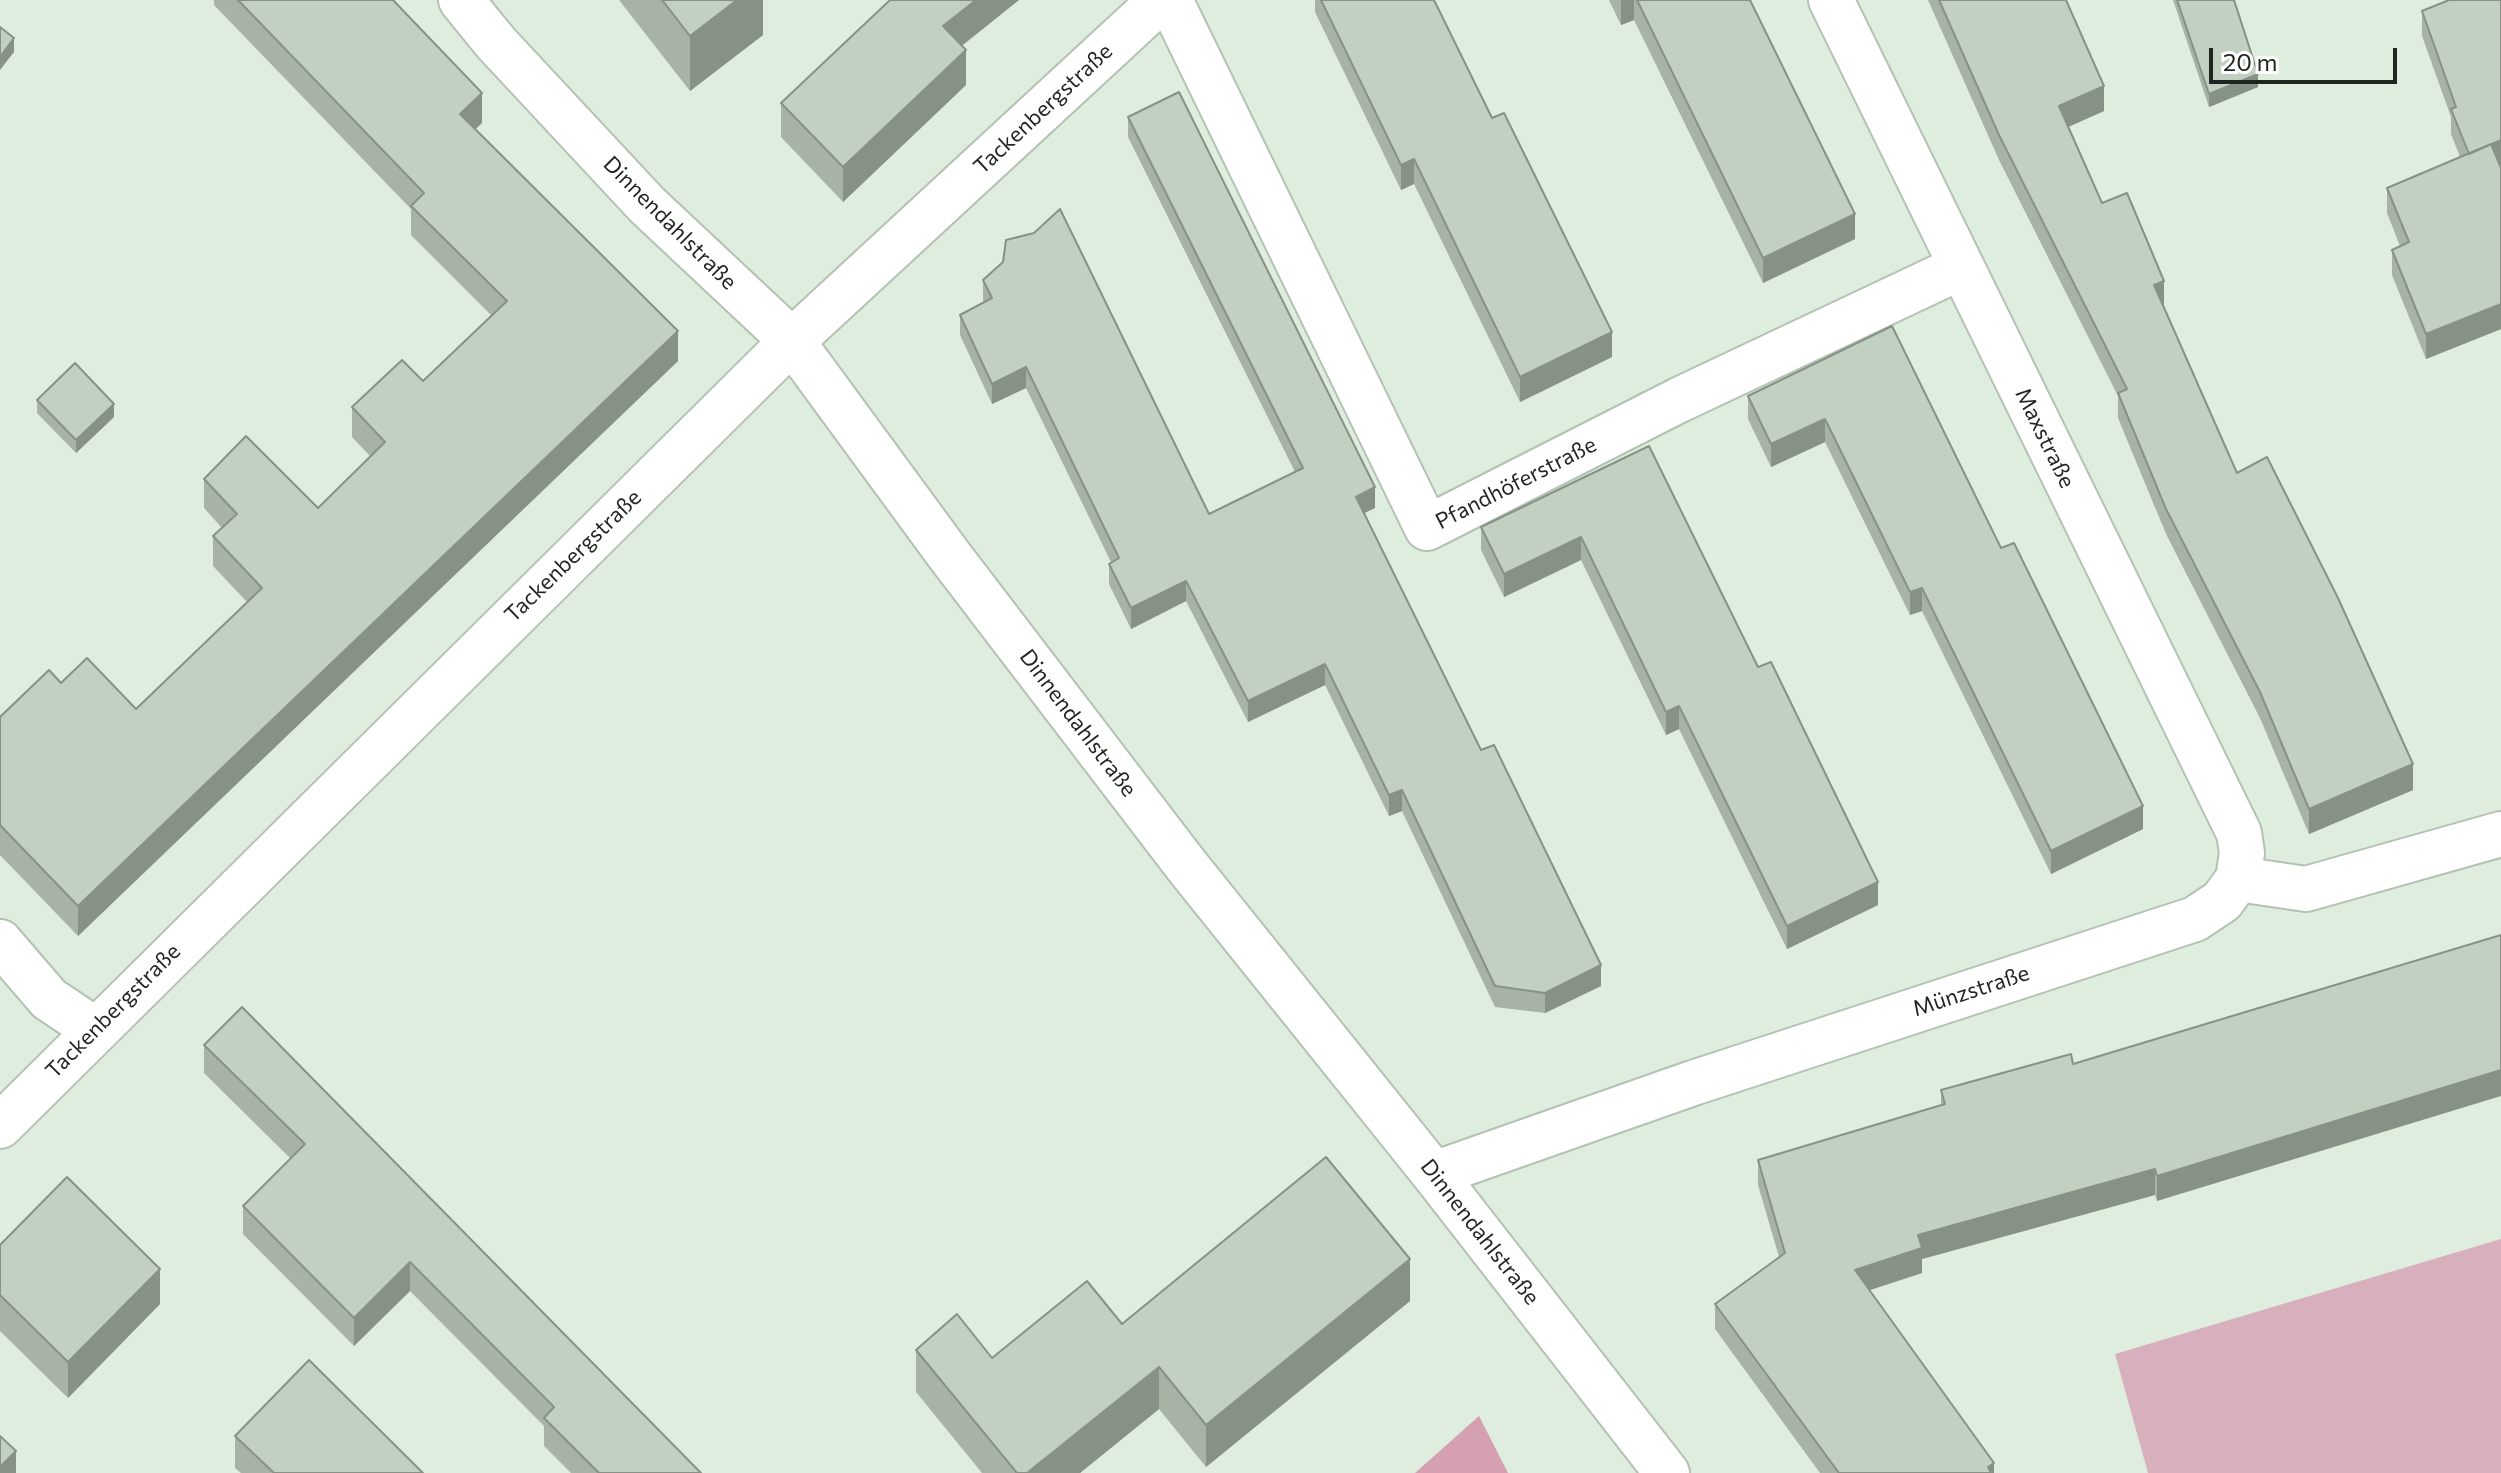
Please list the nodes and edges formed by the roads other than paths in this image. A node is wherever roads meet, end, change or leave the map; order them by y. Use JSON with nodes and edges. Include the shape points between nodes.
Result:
{"nodes":[{"id":1,"x":461,"y":0,"type":"edge"},
{"id":2,"x":1161,"y":0,"type":"edge"},
{"id":3,"x":1170,"y":0,"type":"edge"},
{"id":4,"x":1831,"y":0,"type":"edge"},
{"id":5,"x":1961,"y":267,"type":"junction"},
{"id":6,"x":792,"y":341,"type":"junction"},
{"id":7,"x":2501,"y":834,"type":"edge"},
{"id":8,"x":2238,"y":879,"type":"junction"},
{"id":9,"x":0,"y":942,"type":"edge"},
{"id":10,"x":94,"y":1029,"type":"junction"},
{"id":11,"x":0,"y":1126,"type":"edge"},
{"id":12,"x":1434,"y":1174,"type":"junction"},
{"id":13,"x":1667,"y":1473,"type":"edge"}],
"edges":[{"from":1,"to":6,"type":"street","name":"Dinnendahlstraße","via":[[647,205]]},
{"from":2,"to":6,"type":"street","name":"Tackenbergstraße"},
{"from":3,"to":5,"type":"street","name":"Pfandhöferstraße","via":[[1427,528],[1679,400]]},
{"from":4,"to":5,"type":"street","name":"Maxstraße"},
{"from":5,"to":8,"type":"street","name":"Maxstraße","via":[[2239,833]]},
{"from":6,"to":10,"type":"street","name":"Tackenbergstraße"},
{"from":6,"to":12,"type":"street","name":"Dinnendahlstraße","via":[[1177,852]]},
{"from":7,"to":8,"type":"street","via":[[2306,889]]},
{"from":8,"to":12,"type":"street","name":"Münzstraße","via":[[2222,901],[2195,919]]},
{"from":9,"to":10,"type":"street","via":[[49,999]]},
{"from":10,"to":11,"type":"street","name":"Tackenbergstraße"},
{"from":12,"to":13,"type":"street","name":"Dinnendahlstraße"}]}
